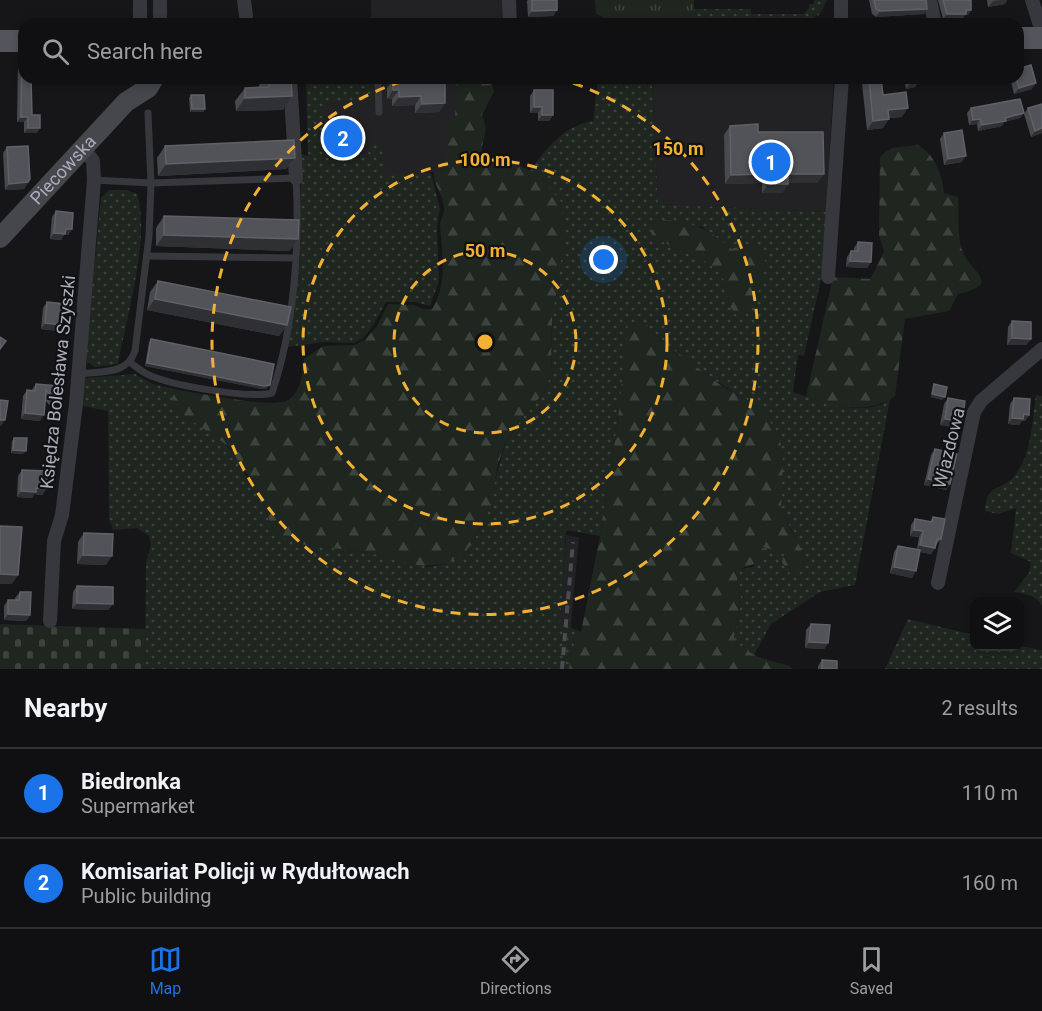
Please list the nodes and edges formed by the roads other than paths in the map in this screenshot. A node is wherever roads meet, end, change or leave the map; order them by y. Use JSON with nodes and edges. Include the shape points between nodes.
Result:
{"nodes":[{"id":1,"x":140,"y":0,"type":"edge"},
{"id":2,"x":160,"y":0,"type":"edge"},
{"id":3,"x":244,"y":0,"type":"edge"},
{"id":4,"x":509,"y":0,"type":"edge"},
{"id":5,"x":841,"y":0,"type":"edge"},
{"id":6,"x":930,"y":0,"type":"edge"},
{"id":7,"x":1032,"y":0,"type":"edge"},
{"id":8,"x":246,"y":16,"type":"dead end"},
{"id":9,"x":140,"y":18,"type":"edge"},
{"id":10,"x":160,"y":18,"type":"edge"},
{"id":11,"x":510,"y":18,"type":"edge"},
{"id":12,"x":841,"y":18,"type":"edge"},
{"id":13,"x":934,"y":18,"type":"edge"},
{"id":14,"x":1042,"y":30,"type":"edge"},
{"id":15,"x":1024,"y":38,"type":"edge"},
{"id":16,"x":1042,"y":38,"type":"edge"},
{"id":17,"x":0,"y":41,"type":"edge"},
{"id":18,"x":18,"y":41,"type":"edge"},
{"id":19,"x":145,"y":84,"type":"edge"},
{"id":20,"x":290,"y":84,"type":"edge"},
{"id":21,"x":378,"y":84,"type":"edge"},
{"id":22,"x":842,"y":84,"type":"edge"},
{"id":23,"x":379,"y":112,"type":"dead end"},
{"id":24,"x":148,"y":113,"type":"dead end"},
{"id":25,"x":84,"y":149,"type":"junction"},
{"id":26,"x":296,"y":178,"type":"junction"},
{"id":27,"x":94,"y":180,"type":"junction"},
{"id":28,"x":151,"y":183,"type":"junction"},
{"id":29,"x":0,"y":238,"type":"edge"},
{"id":30,"x":147,"y":256,"type":"junction"},
{"id":31,"x":295,"y":258,"type":"junction"},
{"id":32,"x":828,"y":277,"type":"dead end"},
{"id":33,"x":1042,"y":349,"type":"edge"},
{"id":34,"x":131,"y":363,"type":"junction"},
{"id":35,"x":79,"y":374,"type":"junction"},
{"id":36,"x":938,"y":583,"type":"dead end"},
{"id":37,"x":50,"y":621,"type":"dead end"}],
"edges":[{"from":1,"to":9,"type":"street"},
{"from":2,"to":10,"type":"street"},
{"from":3,"to":8,"type":"street"},
{"from":4,"to":11,"type":"street"},
{"from":5,"to":12,"type":"street"},
{"from":6,"to":13,"type":"street"},
{"from":7,"to":14,"type":"street"},
{"from":15,"to":16,"type":"main road"},
{"from":17,"to":18,"type":"main road"},
{"from":19,"to":25,"type":"street","name":"Piecowska"},
{"from":20,"to":26,"type":"street"},
{"from":21,"to":23,"type":"lane"},
{"from":22,"to":32,"type":"street"},
{"from":24,"to":28,"type":"lane"},
{"from":25,"to":27,"type":"street","name":"Księdza Bolesława Szyszki","via":[[93,161]]},
{"from":25,"to":29,"type":"street","name":"Piecowska"},
{"from":26,"to":28,"type":"lane"},
{"from":26,"to":31,"type":"lane"},
{"from":27,"to":28,"type":"lane"},
{"from":27,"to":35,"type":"street","name":"Księdza Bolesława Szyszki"},
{"from":28,"to":30,"type":"lane"},
{"from":30,"to":31,"type":"lane"},
{"from":30,"to":34,"type":"lane"},
{"from":31,"to":34,"type":"lane","via":[[272,393],[225,393],[148,375]]},
{"from":33,"to":36,"type":"street","name":"Wjazdowa","via":[[981,401],[974,412]]},
{"from":34,"to":35,"type":"lane","via":[[122,369]]},
{"from":35,"to":37,"type":"street","name":"Księdza Bolesława Szyszki","via":[[62,515],[54,541]]}]}
